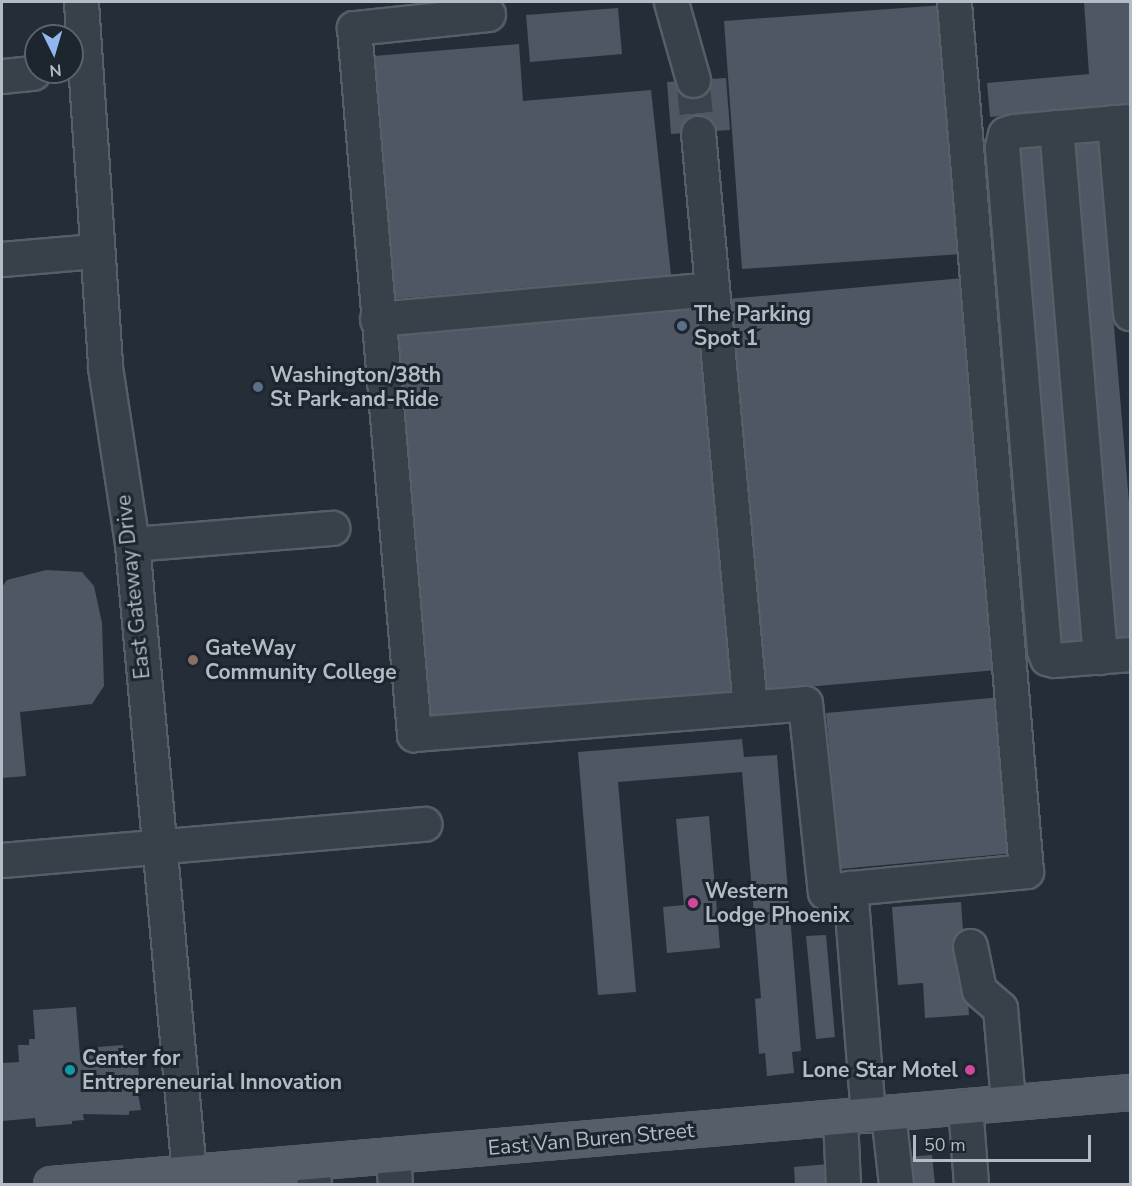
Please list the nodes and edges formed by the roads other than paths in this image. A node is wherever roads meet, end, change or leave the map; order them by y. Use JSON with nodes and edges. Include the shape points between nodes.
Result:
{"nodes":[{"id":1,"x":81,"y":2,"type":"edge"},
{"id":2,"x":671,"y":2,"type":"edge"},
{"id":3,"x":954,"y":2,"type":"edge"},
{"id":4,"x":488,"y":14,"type":"dead end"},
{"id":5,"x":693,"y":80,"type":"tunnel mouth"},
{"id":6,"x":1122,"y":122,"type":"edge"},
{"id":7,"x":1056,"y":128,"type":"junction"},
{"id":8,"x":698,"y":133,"type":"tunnel mouth"},
{"id":9,"x":96,"y":251,"type":"junction"},
{"id":10,"x":2,"y":259,"type":"edge"},
{"id":11,"x":712,"y":289,"type":"junction"},
{"id":12,"x":1131,"y":313,"type":"edge"},
{"id":13,"x":377,"y":319,"type":"junction"},
{"id":14,"x":332,"y":528,"type":"dead end"},
{"id":15,"x":132,"y":544,"type":"junction"},
{"id":16,"x":1115,"y":655,"type":"edge"},
{"id":17,"x":750,"y":708,"type":"junction"},
{"id":18,"x":424,"y":824,"type":"dead end"},
{"id":19,"x":157,"y":847,"type":"junction"},
{"id":20,"x":2,"y":860,"type":"edge"},
{"id":21,"x":850,"y":888,"type":"junction"},
{"id":22,"x":970,"y":945,"type":"dead end"},
{"id":23,"x":1131,"y":1092,"type":"edge"},
{"id":24,"x":1008,"y":1102,"type":"junction"},
{"id":25,"x":965,"y":1106,"type":"junction"},
{"id":26,"x":865,"y":1116,"type":"junction"},
{"id":27,"x":394,"y":1170,"type":"edge"},
{"id":28,"x":189,"y":1173,"type":"junction"},
{"id":29,"x":313,"y":1173,"type":"edge"},
{"id":30,"x":265,"y":1176,"type":"edge"},
{"id":31,"x":51,"y":1185,"type":"edge"},
{"id":32,"x":843,"y":1185,"type":"edge"},
{"id":33,"x":896,"y":1185,"type":"edge"},
{"id":34,"x":971,"y":1185,"type":"edge"}],
"edges":[{"from":1,"to":9,"type":"street","name":"East Gateway Drive"},
{"from":2,"to":5,"type":"street"},
{"from":3,"to":21,"type":"street","via":[[1026,871]]},
{"from":4,"to":13,"type":"street","via":[[354,28]]},
{"from":6,"to":7,"type":"street"},
{"from":6,"to":12,"type":"street"},
{"from":7,"to":16,"type":"street"},
{"from":7,"to":16,"type":"street","via":[[1005,134],[1002,147],[1044,650],[1047,658],[1053,660]]},
{"from":8,"to":11,"type":"street"},
{"from":9,"to":10,"type":"street"},
{"from":9,"to":15,"type":"street","name":"East Gateway Drive","via":[[110,413]]},
{"from":11,"to":13,"type":"street"},
{"from":11,"to":17,"type":"street"},
{"from":13,"to":17,"type":"street","via":[[414,734]]},
{"from":14,"to":15,"type":"street"},
{"from":15,"to":19,"type":"street","name":"East Gateway Drive"},
{"from":17,"to":21,"type":"street","via":[[805,703],[825,892]]},
{"from":18,"to":19,"type":"street"},
{"from":19,"to":20,"type":"street"},
{"from":19,"to":28,"type":"street","name":"East Gateway Drive"},
{"from":21,"to":26,"type":"street"},
{"from":22,"to":24,"type":"street","via":[[979,990],[1000,1008]]},
{"from":23,"to":24,"type":"main road","name":"East Van Buren Street"},
{"from":24,"to":25,"type":"main road","name":"East Van Buren Street"},
{"from":25,"to":26,"type":"main road","name":"East Van Buren Street"},
{"from":25,"to":34,"type":"street"},
{"from":26,"to":27,"type":"main road","name":"East Van Buren Street"},
{"from":26,"to":32,"type":"street"},
{"from":26,"to":33,"type":"street"},
{"from":27,"to":29,"type":"main road","name":"East Van Buren Street"},
{"from":28,"to":30,"type":"main road","name":"East Van Buren Street"},
{"from":28,"to":31,"type":"main road","name":"East Van Buren Street"},
{"from":29,"to":30,"type":"main road","name":"East Van Buren Street"}]}
